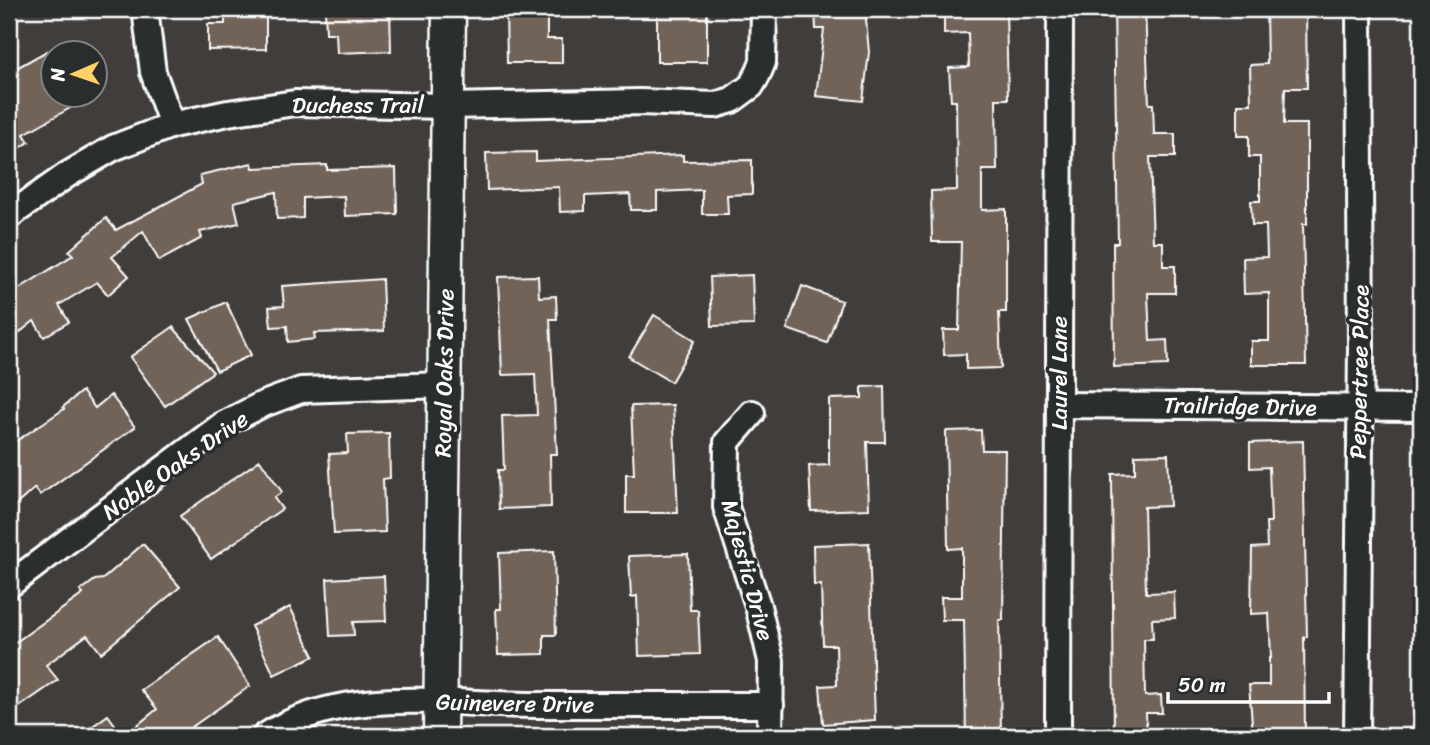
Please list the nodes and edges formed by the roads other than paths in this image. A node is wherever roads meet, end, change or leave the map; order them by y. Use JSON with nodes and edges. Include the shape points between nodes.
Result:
{"nodes":[{"id":1,"x":145,"y":9,"type":"edge"},
{"id":2,"x":449,"y":9,"type":"edge"},
{"id":3,"x":764,"y":9,"type":"edge"},
{"id":4,"x":1060,"y":9,"type":"edge"},
{"id":5,"x":1359,"y":9,"type":"edge"},
{"id":6,"x":448,"y":106,"type":"junction"},
{"id":7,"x":172,"y":125,"type":"junction"},
{"id":8,"x":9,"y":216,"type":"edge"},
{"id":9,"x":443,"y":385,"type":"junction"},
{"id":10,"x":1059,"y":405,"type":"junction"},
{"id":11,"x":1358,"y":407,"type":"junction"},
{"id":12,"x":1421,"y":408,"type":"edge"},
{"id":13,"x":752,"y":412,"type":"dead end"},
{"id":14,"x":9,"y":585,"type":"edge"},
{"id":15,"x":439,"y":702,"type":"junction"},
{"id":16,"x":771,"y":705,"type":"junction"},
{"id":17,"x":265,"y":736,"type":"edge"},
{"id":18,"x":440,"y":736,"type":"edge"},
{"id":19,"x":770,"y":736,"type":"edge"},
{"id":20,"x":1058,"y":736,"type":"edge"},
{"id":21,"x":1357,"y":736,"type":"edge"}],
"edges":[{"from":1,"to":7,"type":"street","via":[[153,72]]},
{"from":2,"to":6,"type":"street","name":"Royal Oaks Drive"},
{"from":3,"to":6,"type":"street","name":"Duchess Trail","via":[[763,62],[751,86],[732,100],[699,105]]},
{"from":4,"to":10,"type":"street","name":"Laurel Lane"},
{"from":5,"to":11,"type":"street","name":"Peppertree Place"},
{"from":6,"to":7,"type":"street","name":"Duchess Trail","via":[[295,103]]},
{"from":6,"to":9,"type":"street","name":"Royal Oaks Drive"},
{"from":7,"to":8,"type":"street","name":"Duchess Trail","via":[[113,148]]},
{"from":9,"to":14,"type":"street","name":"Noble Oaks Drive","via":[[300,390],[261,405],[222,425]]},
{"from":9,"to":15,"type":"street","name":"Royal Oaks Drive"},
{"from":10,"to":11,"type":"street","name":"Trailridge Drive"},
{"from":10,"to":20,"type":"street","name":"Laurel Lane"},
{"from":11,"to":12,"type":"street","name":"Trailridge Drive"},
{"from":11,"to":21,"type":"street","name":"Peppertree Place"},
{"from":13,"to":16,"type":"street","name":"Majestic Drive","via":[[727,442],[726,507],[771,661]]},
{"from":15,"to":16,"type":"street","name":"Guinevere Drive"},
{"from":15,"to":17,"type":"street","name":"Guinevere Drive","via":[[345,705]]},
{"from":15,"to":18,"type":"street","name":"Royal Oaks Drive"},
{"from":16,"to":19,"type":"street","name":"Majestic Drive"}]}
